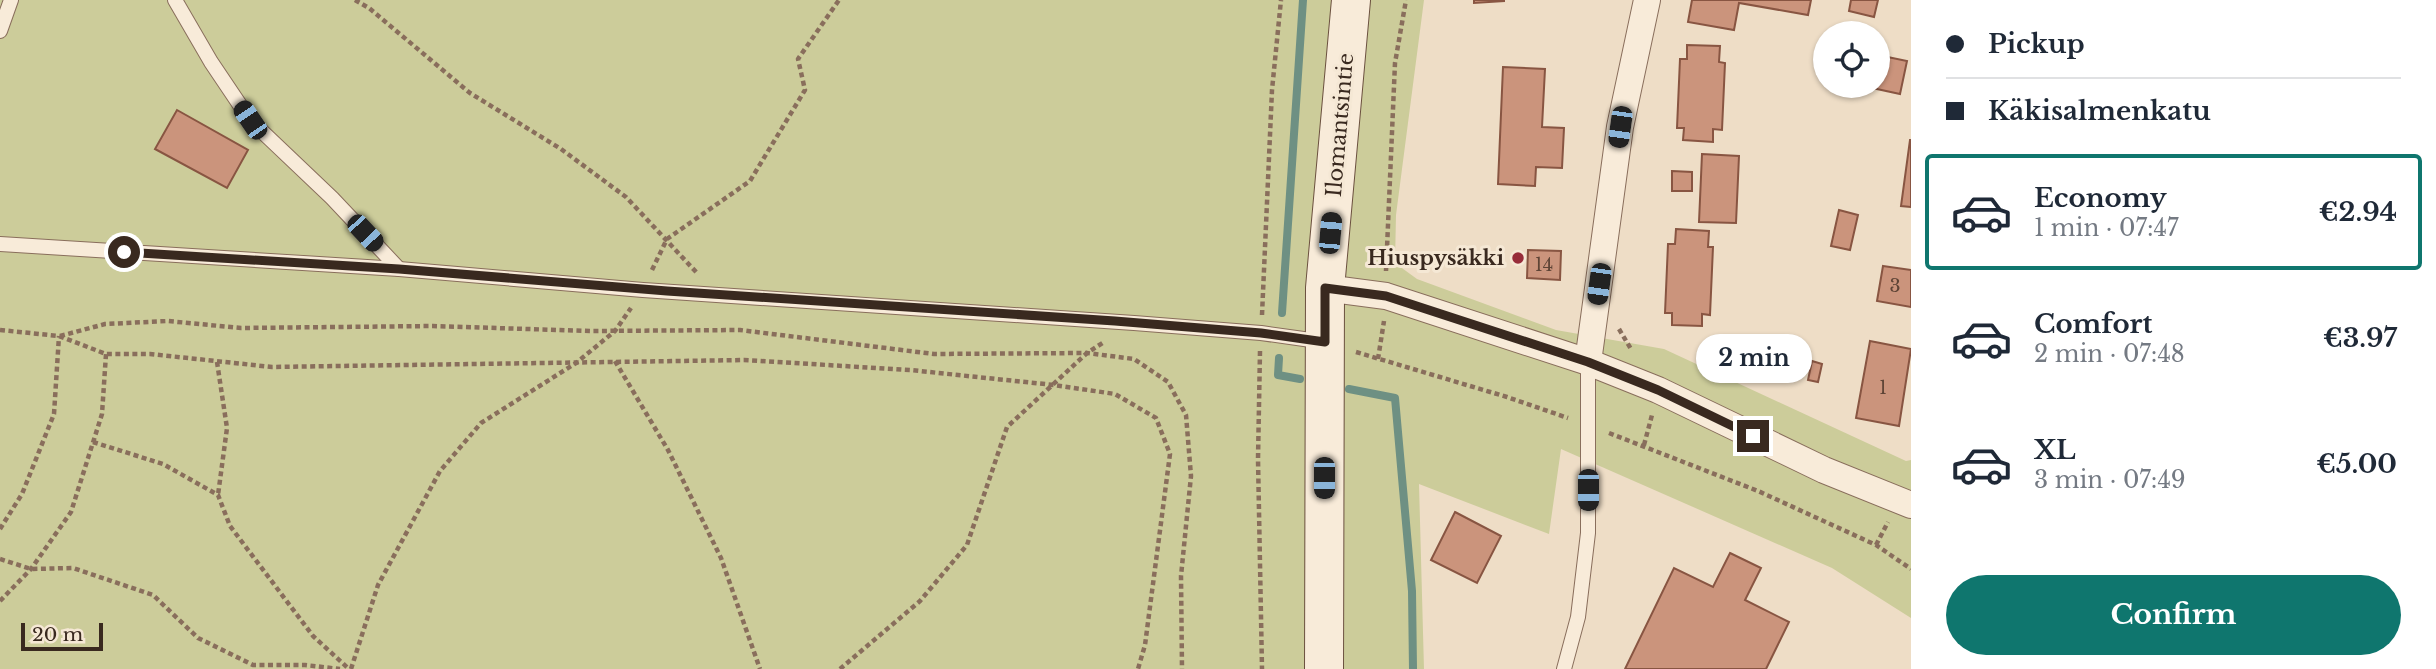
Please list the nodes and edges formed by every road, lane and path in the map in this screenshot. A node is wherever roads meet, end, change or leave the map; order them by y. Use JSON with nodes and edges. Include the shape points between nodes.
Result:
{"nodes":[{"id":1,"x":11,"y":0,"type":"edge"},
{"id":2,"x":175,"y":0,"type":"edge"},
{"id":3,"x":355,"y":0,"type":"edge"},
{"id":4,"x":839,"y":0,"type":"edge"},
{"id":5,"x":1351,"y":0,"type":"edge"},
{"id":6,"x":1406,"y":0,"type":"edge"},
{"id":7,"x":1647,"y":0,"type":"edge"},
{"id":8,"x":0,"y":30,"type":"edge"},
{"id":9,"x":667,"y":239,"type":"junction"},
{"id":10,"x":0,"y":244,"type":"edge"},
{"id":11,"x":399,"y":269,"type":"junction"},
{"id":12,"x":1325,"y":288,"type":"junction"},
{"id":13,"x":643,"y":290,"type":"junction"},
{"id":14,"x":715,"y":295,"type":"junction"},
{"id":15,"x":1386,"y":296,"type":"junction"},
{"id":16,"x":1620,"y":316,"type":"dead end"},
{"id":17,"x":0,"y":330,"type":"edge"},
{"id":18,"x":615,"y":331,"type":"junction"},
{"id":19,"x":59,"y":336,"type":"junction"},
{"id":20,"x":1325,"y":342,"type":"junction"},
{"id":21,"x":1632,"y":351,"type":"dead end"},
{"id":22,"x":1087,"y":353,"type":"junction"},
{"id":23,"x":106,"y":354,"type":"junction"},
{"id":24,"x":1378,"y":359,"type":"junction"},
{"id":25,"x":615,"y":361,"type":"junction"},
{"id":26,"x":217,"y":362,"type":"junction"},
{"id":27,"x":1588,"y":362,"type":"junction"},
{"id":28,"x":576,"y":363,"type":"junction"},
{"id":29,"x":1054,"y":385,"type":"junction"},
{"id":30,"x":1588,"y":425,"type":"junction"},
{"id":31,"x":93,"y":442,"type":"junction"},
{"id":32,"x":218,"y":495,"type":"junction"},
{"id":33,"x":1911,"y":505,"type":"edge"},
{"id":34,"x":0,"y":529,"type":"edge"},
{"id":35,"x":0,"y":559,"type":"edge"},
{"id":36,"x":32,"y":569,"type":"junction"},
{"id":37,"x":1911,"y":569,"type":"edge"},
{"id":38,"x":0,"y":601,"type":"edge"},
{"id":39,"x":340,"y":669,"type":"edge"},
{"id":40,"x":350,"y":669,"type":"edge"},
{"id":41,"x":760,"y":669,"type":"edge"},
{"id":42,"x":840,"y":669,"type":"edge"},
{"id":43,"x":1138,"y":669,"type":"edge"},
{"id":44,"x":1182,"y":669,"type":"edge"},
{"id":45,"x":1324,"y":669,"type":"edge"},
{"id":46,"x":1564,"y":669,"type":"edge"}],
"edges":[{"from":1,"to":8,"type":"lane"},
{"from":2,"to":11,"type":"lane","via":[[250,120]]},
{"from":3,"to":9,"type":"path","via":[[470,93],[561,149],[626,197]]},
{"from":4,"to":9,"type":"path","via":[[798,59],[805,90],[750,181]]},
{"from":5,"to":12,"type":"main road","name":"Ilomantsintie"},
{"from":6,"to":15,"type":"path","via":[[1395,63]]},
{"from":7,"to":27,"type":"street","via":[[1620,127]]},
{"from":9,"to":13,"type":"path"},
{"from":9,"to":14,"type":"path"},
{"from":10,"to":11,"type":"lane"},
{"from":11,"to":13,"type":"lane"},
{"from":12,"to":15,"type":"street"},
{"from":12,"to":20,"type":"main road","name":"Ilomantsintie"},
{"from":13,"to":14,"type":"lane"},
{"from":13,"to":18,"type":"path"},
{"from":14,"to":20,"type":"lane","via":[[1172,326]]},
{"from":15,"to":24,"type":"path"},
{"from":15,"to":27,"type":"street"},
{"from":16,"to":21,"type":"path","via":[[1619,329]]},
{"from":17,"to":19,"type":"path"},
{"from":18,"to":19,"type":"path","via":[[433,326],[241,328],[168,321],[105,324]]},
{"from":18,"to":22,"type":"path","via":[[740,330],[934,354]]},
{"from":18,"to":28,"type":"path"},
{"from":19,"to":23,"type":"path"},
{"from":19,"to":34,"type":"path","via":[[54,414],[22,494]]},
{"from":20,"to":24,"type":"path"},
{"from":20,"to":45,"type":"main road","name":"Ilomantsintie"},
{"from":22,"to":29,"type":"path"},
{"from":22,"to":44,"type":"path","via":[[1134,359],[1168,382],[1186,415],[1191,476],[1181,576]]},
{"from":23,"to":26,"type":"path"},
{"from":23,"to":31,"type":"path","via":[[102,414]]},
{"from":24,"to":30,"type":"path"},
{"from":25,"to":28,"type":"path"},
{"from":25,"to":29,"type":"path","via":[[758,361]]},
{"from":25,"to":41,"type":"path","via":[[668,450],[721,558]]},
{"from":26,"to":28,"type":"path","via":[[272,367]]},
{"from":26,"to":32,"type":"path","via":[[227,428]]},
{"from":27,"to":30,"type":"lane"},
{"from":27,"to":33,"type":"street"},
{"from":28,"to":40,"type":"path","via":[[481,423],[440,471],[378,584]]},
{"from":29,"to":42,"type":"path","via":[[1006,427],[967,545],[920,601]]},
{"from":29,"to":43,"type":"path","via":[[1115,394],[1156,418],[1170,454]]},
{"from":30,"to":37,"type":"path","via":[[1758,491],[1876,545]]},
{"from":30,"to":46,"type":"lane","via":[[1588,533],[1578,617]]},
{"from":31,"to":32,"type":"path","via":[[163,464]]},
{"from":31,"to":36,"type":"path","via":[[71,512]]},
{"from":32,"to":40,"type":"path","via":[[230,526],[313,636]]},
{"from":35,"to":36,"type":"path"},
{"from":36,"to":38,"type":"path"},
{"from":36,"to":39,"type":"path","via":[[73,568],[153,595],[198,638],[253,665]]}]}
